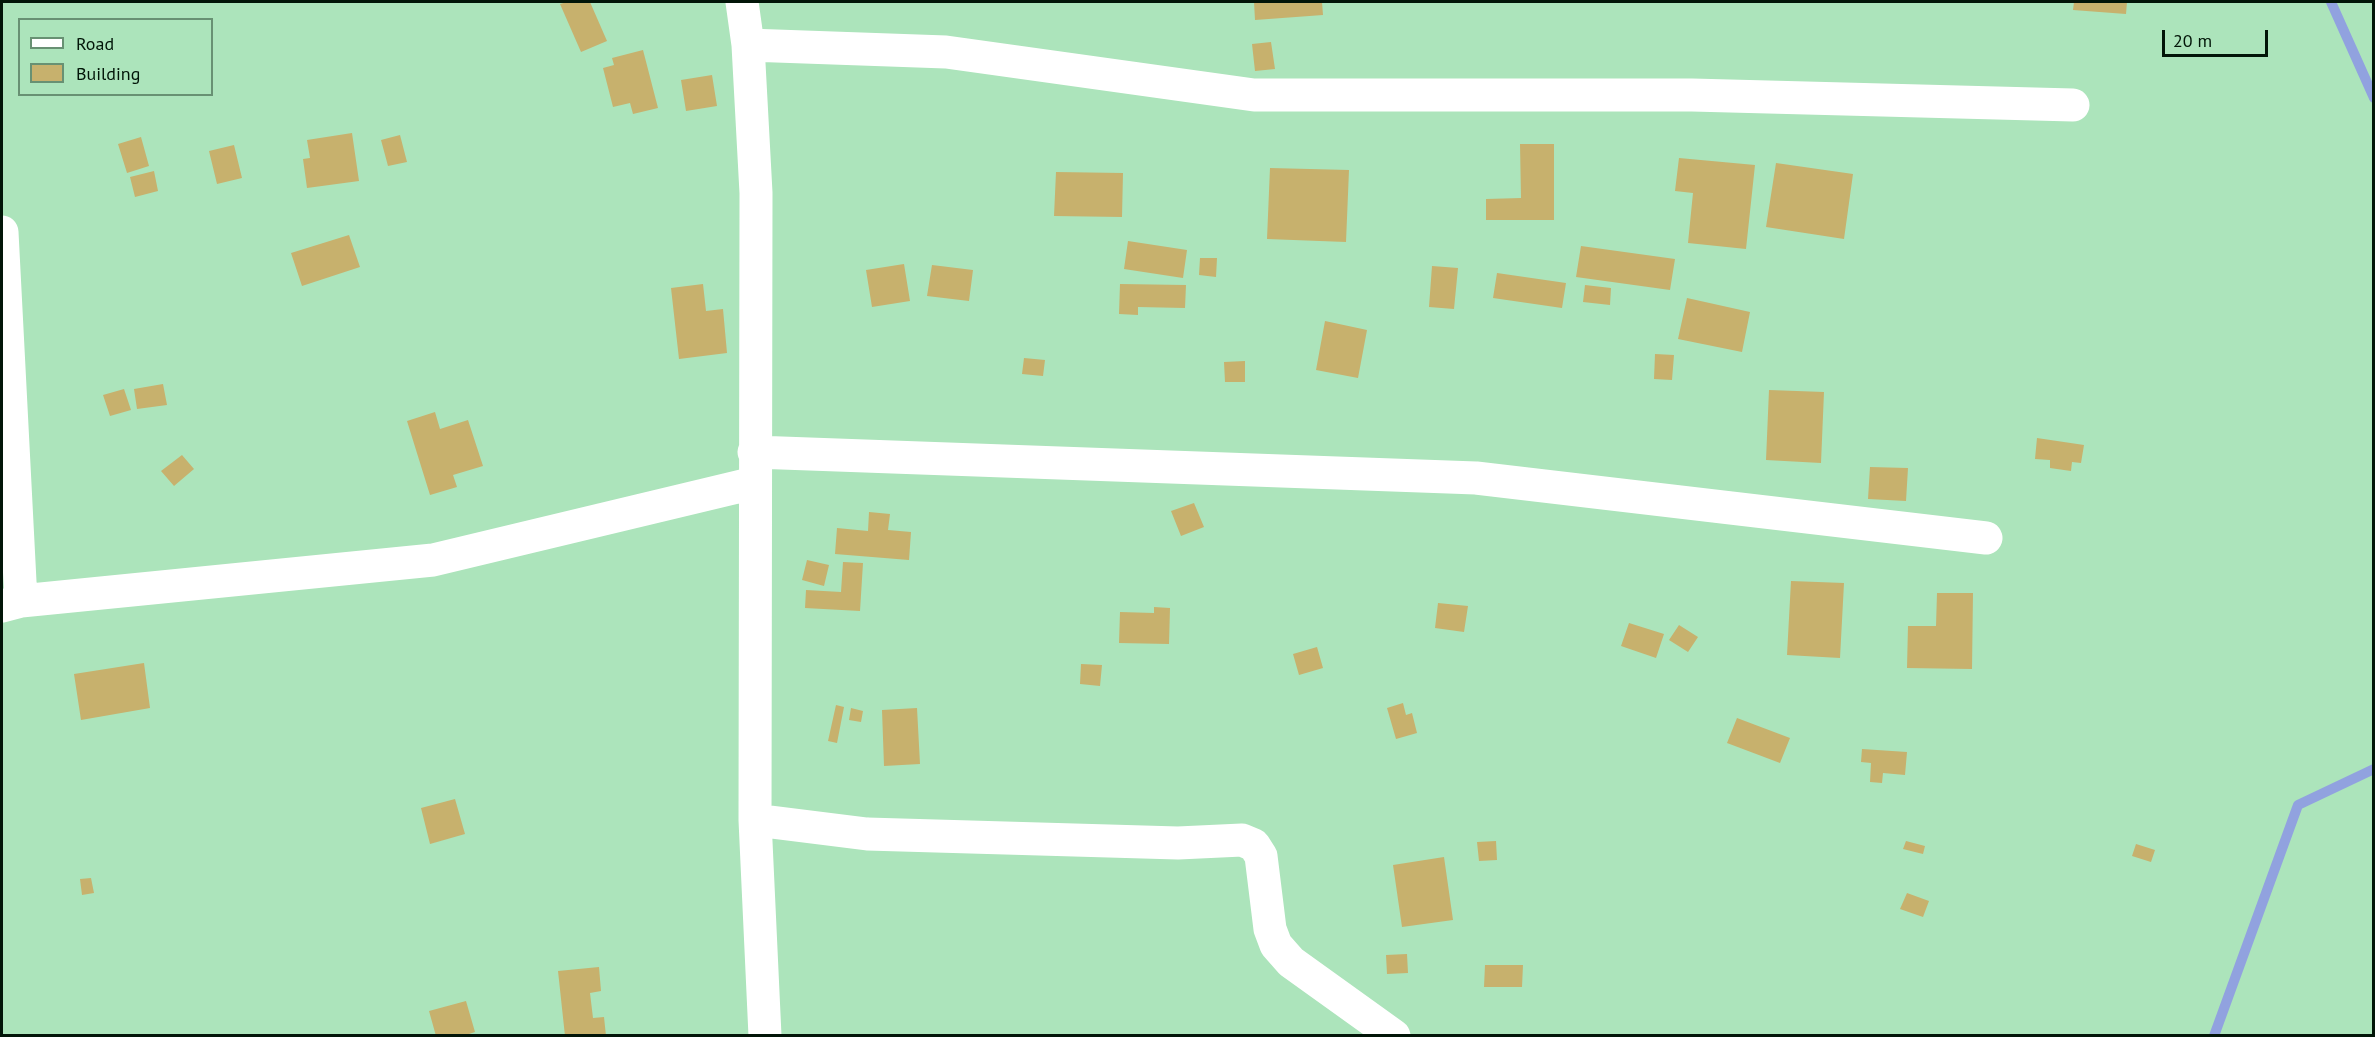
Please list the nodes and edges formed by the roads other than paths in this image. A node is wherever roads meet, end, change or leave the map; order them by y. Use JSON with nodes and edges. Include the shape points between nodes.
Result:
{"nodes":[{"id":1,"x":742,"y":2,"type":"edge"},
{"id":2,"x":748,"y":45,"type":"junction"},
{"id":3,"x":2073,"y":105,"type":"dead end"},
{"id":4,"x":2,"y":232,"type":"edge"},
{"id":5,"x":754,"y":468,"type":"junction"},
{"id":6,"x":1986,"y":538,"type":"dead end"},
{"id":7,"x":11,"y":604,"type":"edge"},
{"id":8,"x":755,"y":820,"type":"junction"},
{"id":9,"x":765,"y":1035,"type":"edge"},
{"id":10,"x":1394,"y":1035,"type":"edge"}],
"edges":[{"from":1,"to":2,"type":"street"},
{"from":2,"to":3,"type":"street","via":[[945,52],[1254,95],[1692,95]]},
{"from":2,"to":5,"type":"street","via":[[756,193]]},
{"from":4,"to":7,"type":"street"},
{"from":5,"to":6,"type":"street","via":[[1476,478]]},
{"from":5,"to":7,"type":"street","via":[[433,560]]},
{"from":5,"to":8,"type":"street"},
{"from":8,"to":9,"type":"street"},
{"from":8,"to":10,"type":"street","via":[[867,834],[1178,843],[1242,840],[1254,845],[1261,856],[1270,929],[1276,945],[1291,962]]}]}
